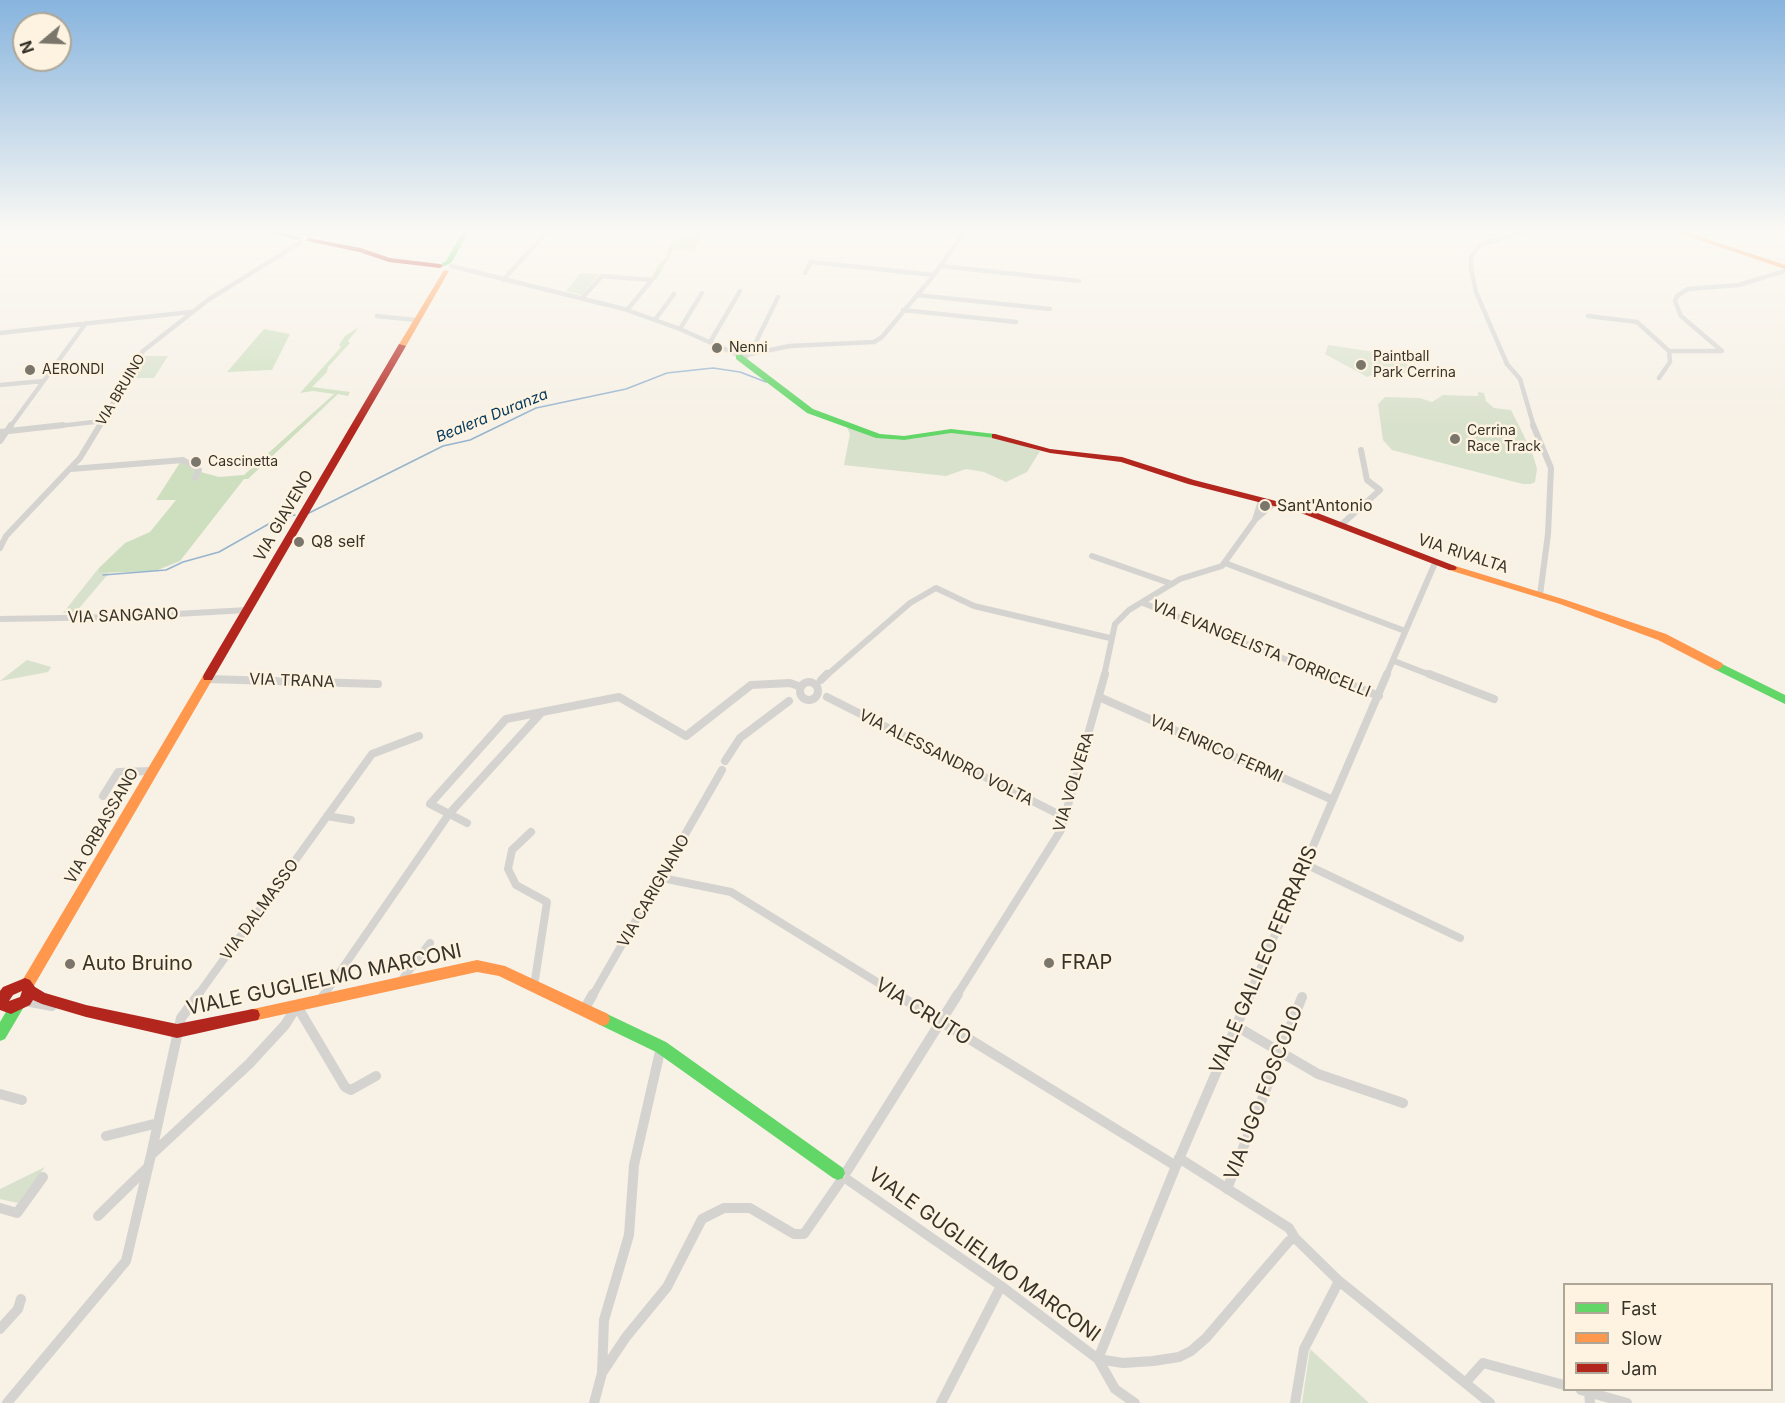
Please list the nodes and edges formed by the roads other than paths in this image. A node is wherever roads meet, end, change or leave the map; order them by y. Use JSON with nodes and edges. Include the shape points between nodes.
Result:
{"nodes":[{"id":1,"x":215,"y":296,"type":"edge"},
{"id":2,"x":430,"y":296,"type":"edge"},
{"id":3,"x":638,"y":296,"type":"edge"},
{"id":4,"x":672,"y":296,"type":"edge"},
{"id":5,"x":700,"y":296,"type":"edge"},
{"id":6,"x":737,"y":296,"type":"edge"},
{"id":7,"x":915,"y":296,"type":"edge"},
{"id":8,"x":939,"y":296,"type":"edge"},
{"id":9,"x":1478,"y":296,"type":"edge"},
{"id":10,"x":1679,"y":296,"type":"edge"},
{"id":11,"x":583,"y":297,"type":"edge"},
{"id":12,"x":778,"y":297,"type":"dead end"},
{"id":13,"x":1050,"y":309,"type":"dead end"},
{"id":14,"x":627,"y":310,"type":"junction"},
{"id":15,"x":903,"y":310,"type":"junction"},
{"id":16,"x":191,"y":312,"type":"junction"},
{"id":17,"x":377,"y":316,"type":"dead end"},
{"id":18,"x":1588,"y":316,"type":"dead end"},
{"id":19,"x":416,"y":320,"type":"junction"},
{"id":20,"x":655,"y":320,"type":"junction"},
{"id":21,"x":1016,"y":322,"type":"dead end"},
{"id":22,"x":86,"y":323,"type":"junction"},
{"id":23,"x":680,"y":329,"type":"junction"},
{"id":24,"x":0,"y":333,"type":"edge"},
{"id":25,"x":710,"y":342,"type":"junction"},
{"id":26,"x":1669,"y":351,"type":"junction"},
{"id":27,"x":744,"y":353,"type":"junction"},
{"id":28,"x":1659,"y":378,"type":"dead end"},
{"id":29,"x":42,"y":381,"type":"junction"},
{"id":30,"x":0,"y":385,"type":"edge"},
{"id":31,"x":103,"y":421,"type":"junction"},
{"id":32,"x":7,"y":431,"type":"junction"},
{"id":33,"x":0,"y":432,"type":"edge"},
{"id":34,"x":0,"y":441,"type":"edge"},
{"id":35,"x":1361,"y":450,"type":"dead end"},
{"id":36,"x":71,"y":469,"type":"junction"},
{"id":37,"x":195,"y":478,"type":"dead end"},
{"id":38,"x":1261,"y":501,"type":"junction"},
{"id":39,"x":1274,"y":504,"type":"junction"},
{"id":40,"x":1255,"y":520,"type":"junction"},
{"id":41,"x":1341,"y":525,"type":"junction"},
{"id":42,"x":0,"y":545,"type":"edge"},
{"id":43,"x":1092,"y":556,"type":"dead end"},
{"id":44,"x":1225,"y":562,"type":"junction"},
{"id":45,"x":1435,"y":563,"type":"junction"},
{"id":46,"x":1172,"y":584,"type":"junction"},
{"id":47,"x":1540,"y":595,"type":"junction"},
{"id":48,"x":1143,"y":603,"type":"junction"},
{"id":49,"x":246,"y":610,"type":"junction"},
{"id":50,"x":0,"y":619,"type":"edge"},
{"id":51,"x":1405,"y":631,"type":"junction"},
{"id":52,"x":1110,"y":638,"type":"junction"},
{"id":53,"x":1394,"y":661,"type":"junction"},
{"id":54,"x":207,"y":679,"type":"junction"},
{"id":55,"x":378,"y":684,"type":"dead end"},
{"id":56,"x":817,"y":688,"type":"junction"},
{"id":57,"x":800,"y":692,"type":"junction"},
{"id":58,"x":1379,"y":696,"type":"junction"},
{"id":59,"x":1099,"y":697,"type":"junction"},
{"id":60,"x":1494,"y":699,"type":"dead end"},
{"id":61,"x":1785,"y":700,"type":"edge"},
{"id":62,"x":541,"y":713,"type":"junction"},
{"id":63,"x":419,"y":736,"type":"dead end"},
{"id":64,"x":725,"y":761,"type":"dead end"},
{"id":65,"x":722,"y":770,"type":"dead end"},
{"id":66,"x":153,"y":771,"type":"junction"},
{"id":67,"x":103,"y":796,"type":"dead end"},
{"id":68,"x":1333,"y":800,"type":"junction"},
{"id":69,"x":449,"y":814,"type":"junction"},
{"id":70,"x":327,"y":816,"type":"junction"},
{"id":71,"x":1066,"y":818,"type":"junction"},
{"id":72,"x":351,"y":820,"type":"dead end"},
{"id":73,"x":467,"y":823,"type":"dead end"},
{"id":74,"x":531,"y":832,"type":"dead end"},
{"id":75,"x":1305,"y":864,"type":"junction"},
{"id":76,"x":662,"y":878,"type":"junction"},
{"id":77,"x":1460,"y":938,"type":"dead end"},
{"id":78,"x":430,"y":943,"type":"dead end"},
{"id":79,"x":400,"y":983,"type":"junction"},
{"id":80,"x":534,"y":986,"type":"junction"},
{"id":81,"x":24,"y":993,"type":"junction"},
{"id":82,"x":1302,"y":997,"type":"dead end"},
{"id":83,"x":320,"y":1000,"type":"junction"},
{"id":84,"x":297,"y":1006,"type":"junction"},
{"id":85,"x":5,"y":1007,"type":"junction"},
{"id":86,"x":584,"y":1010,"type":"junction"},
{"id":87,"x":940,"y":1023,"type":"junction"},
{"id":88,"x":0,"y":1024,"type":"edge"},
{"id":89,"x":1236,"y":1026,"type":"junction"},
{"id":90,"x":177,"y":1031,"type":"junction"},
{"id":91,"x":0,"y":1034,"type":"edge"},
{"id":92,"x":661,"y":1047,"type":"junction"},
{"id":93,"x":1281,"y":1052,"type":"junction"},
{"id":94,"x":376,"y":1076,"type":"dead end"},
{"id":95,"x":0,"y":1094,"type":"edge"},
{"id":96,"x":22,"y":1100,"type":"dead end"},
{"id":97,"x":1403,"y":1102,"type":"dead end"},
{"id":98,"x":158,"y":1123,"type":"junction"},
{"id":99,"x":106,"y":1136,"type":"dead end"},
{"id":100,"x":151,"y":1155,"type":"junction"},
{"id":101,"x":1177,"y":1162,"type":"junction"},
{"id":102,"x":148,"y":1167,"type":"junction"},
{"id":103,"x":43,"y":1177,"type":"dead end"},
{"id":104,"x":843,"y":1177,"type":"junction"},
{"id":105,"x":1227,"y":1189,"type":"junction"},
{"id":106,"x":0,"y":1208,"type":"edge"},
{"id":107,"x":98,"y":1216,"type":"dead end"},
{"id":108,"x":1295,"y":1238,"type":"junction"},
{"id":109,"x":1339,"y":1281,"type":"junction"},
{"id":110,"x":1001,"y":1286,"type":"junction"},
{"id":111,"x":21,"y":1299,"type":"dead end"},
{"id":112,"x":0,"y":1329,"type":"edge"},
{"id":113,"x":1098,"y":1359,"type":"junction"},
{"id":114,"x":602,"y":1373,"type":"junction"},
{"id":115,"x":1466,"y":1382,"type":"junction"},
{"id":116,"x":1563,"y":1385,"type":"edge"},
{"id":117,"x":1587,"y":1395,"type":"edge"},
{"id":118,"x":7,"y":1403,"type":"edge"},
{"id":119,"x":594,"y":1403,"type":"edge"},
{"id":120,"x":941,"y":1403,"type":"edge"},
{"id":121,"x":1135,"y":1403,"type":"edge"},
{"id":122,"x":1295,"y":1403,"type":"edge"},
{"id":123,"x":1490,"y":1403,"type":"edge"},
{"id":124,"x":1627,"y":1403,"type":"edge"}],
"edges":[{"from":1,"to":16,"type":"street","name":"VIA BRUINO"},
{"from":2,"to":19,"type":"street","name":"VIA GIAVENO"},
{"from":3,"to":14,"type":"street"},
{"from":4,"to":20,"type":"street"},
{"from":5,"to":23,"type":"street"},
{"from":6,"to":25,"type":"street"},
{"from":7,"to":15,"type":"street"},
{"from":8,"to":13,"type":"street"},
{"from":9,"to":47,"type":"street","via":[[1507,364],[1520,379],[1531,420],[1551,468]]},
{"from":10,"to":26,"type":"street","via":[[1675,301],[1681,316],[1722,351]]},
{"from":11,"to":14,"type":"street"},
{"from":12,"to":27,"type":"street","via":[[755,344]]},
{"from":14,"to":20,"type":"street"},
{"from":15,"to":21,"type":"street"},
{"from":15,"to":27,"type":"street","via":[[882,337],[866,344],[790,346]]},
{"from":16,"to":22,"type":"street"},
{"from":16,"to":31,"type":"street","name":"VIA BRUINO","via":[[138,357]]},
{"from":17,"to":19,"type":"street"},
{"from":18,"to":26,"type":"street","via":[[1637,322]]},
{"from":19,"to":49,"type":"street","name":"VIA GIAVENO"},
{"from":20,"to":23,"type":"street"},
{"from":22,"to":24,"type":"street"},
{"from":22,"to":29,"type":"street"},
{"from":23,"to":25,"type":"street"},
{"from":25,"to":27,"type":"street"},
{"from":26,"to":28,"type":"street","via":[[1670,362]]},
{"from":27,"to":38,"type":"street","name":"VIA RIVALTA","via":[[810,411],[879,436],[904,438],[960,432],[1010,438],[1050,451],[1122,460]]},
{"from":29,"to":30,"type":"street"},
{"from":29,"to":32,"type":"street"},
{"from":31,"to":32,"type":"street"},
{"from":31,"to":36,"type":"street","name":"VIA BRUINO"},
{"from":32,"to":33,"type":"street"},
{"from":32,"to":34,"type":"street"},
{"from":35,"to":41,"type":"street","via":[[1367,480],[1380,490]]},
{"from":36,"to":37,"type":"street","via":[[183,460],[198,470]]},
{"from":36,"to":42,"type":"street","name":"VIA BRUINO"},
{"from":38,"to":39,"type":"street","name":"VIA RIVALTA"},
{"from":38,"to":40,"type":"street","name":"VIA VOLVERA"},
{"from":39,"to":40,"type":"street","name":"VIA VOLVERA"},
{"from":39,"to":41,"type":"street","name":"VIA RIVALTA"},
{"from":40,"to":44,"type":"street","name":"VIA VOLVERA"},
{"from":41,"to":45,"type":"street","name":"VIA RIVALTA"},
{"from":43,"to":46,"type":"street"},
{"from":44,"to":46,"type":"street","name":"VIA VOLVERA"},
{"from":44,"to":51,"type":"street"},
{"from":45,"to":47,"type":"street","name":"VIA RIVALTA"},
{"from":45,"to":51,"type":"street","name":"VIALE GALILEO FERRARIS"},
{"from":46,"to":48,"type":"street","name":"VIA VOLVERA"},
{"from":47,"to":61,"type":"street","name":"VIA RIVALTA","via":[[1662,638]]},
{"from":48,"to":52,"type":"street","name":"VIA VOLVERA","via":[[1115,624]]},
{"from":48,"to":58,"type":"street","name":"VIA EVANGELISTA TORRICELLI"},
{"from":49,"to":50,"type":"street","name":"VIA SANGANO"},
{"from":49,"to":54,"type":"street","name":"VIA GIAVENO"},
{"from":51,"to":53,"type":"street","name":"VIALE GALILEO FERRARIS"},
{"from":52,"to":56,"type":"street","via":[[974,606],[936,588],[910,603]]},
{"from":52,"to":59,"type":"street","name":"VIA VOLVERA"},
{"from":53,"to":58,"type":"street","name":"VIALE GALILEO FERRARIS"},
{"from":53,"to":60,"type":"street"},
{"from":54,"to":55,"type":"street","name":"VIA TRANA"},
{"from":54,"to":66,"type":"street","name":"VIA GIAVENO"},
{"from":56,"to":57,"type":"street"},
{"from":56,"to":57,"type":"street"},
{"from":56,"to":71,"type":"street","name":"VIA ALESSANDRO VOLTA","via":[[827,697]]},
{"from":57,"to":62,"type":"street","via":[[790,683],[751,685],[686,736],[619,697]]},
{"from":57,"to":64,"type":"street","via":[[740,738]]},
{"from":58,"to":68,"type":"street","name":"VIALE GALILEO FERRARIS"},
{"from":59,"to":68,"type":"street","name":"VIA ENRICO FERMI"},
{"from":59,"to":71,"type":"street","name":"VIA VOLVERA"},
{"from":62,"to":69,"type":"street"},
{"from":62,"to":69,"type":"street","via":[[502,721],[430,804]]},
{"from":63,"to":70,"type":"street","name":"VIA DALMASSO","via":[[372,754]]},
{"from":65,"to":76,"type":"street","name":"VIA CARIGNANO"},
{"from":66,"to":67,"type":"street","name":"VIA ORBASSANO","via":[[118,772]]},
{"from":66,"to":81,"type":"street","name":"VIA ORBASSANO"},
{"from":68,"to":75,"type":"street","name":"VIALE GALILEO FERRARIS"},
{"from":69,"to":73,"type":"street"},
{"from":69,"to":83,"type":"street"},
{"from":70,"to":72,"type":"street"},
{"from":70,"to":90,"type":"street","name":"VIA DALMASSO","via":[[181,1018]]},
{"from":71,"to":87,"type":"street","name":"VIA VOLVERA"},
{"from":74,"to":80,"type":"street","via":[[512,850],[508,868],[516,885],[547,902]]},
{"from":75,"to":77,"type":"street"},
{"from":75,"to":89,"type":"street","name":"VIALE GALILEO FERRARIS"},
{"from":76,"to":86,"type":"street","name":"VIA CARIGNANO"},
{"from":76,"to":87,"type":"street","name":"VIA CRUTO","via":[[731,892]]},
{"from":78,"to":79,"type":"street"},
{"from":79,"to":80,"type":"street","name":"VIALE GUGLIELMO MARCONI","via":[[477,966],[501,970]]},
{"from":79,"to":83,"type":"street","name":"VIALE GUGLIELMO MARCONI"},
{"from":80,"to":86,"type":"street","name":"VIALE GUGLIELMO MARCONI"},
{"from":81,"to":85,"type":"street"},
{"from":81,"to":85,"type":"street","name":"VIA ORBASSANO","via":[[4,995]]},
{"from":81,"to":90,"type":"street","name":"VIALE GUGLIELMO MARCONI"},
{"from":81,"to":91,"type":"street","name":"VIA ORBASSANO"},
{"from":82,"to":93,"type":"street","name":"VIA UGO FOSCOLO"},
{"from":83,"to":84,"type":"street","name":"VIALE GUGLIELMO MARCONI"},
{"from":84,"to":90,"type":"street","name":"VIALE GUGLIELMO MARCONI"},
{"from":84,"to":94,"type":"street","via":[[345,1087],[351,1090]]},
{"from":84,"to":100,"type":"street","via":[[249,1064]]},
{"from":85,"to":88,"type":"street","name":"VIA ORBASSANO"},
{"from":86,"to":92,"type":"street","name":"VIALE GUGLIELMO MARCONI"},
{"from":87,"to":101,"type":"street","name":"VIA CRUTO"},
{"from":87,"to":104,"type":"street","name":"VIA VOLVERA"},
{"from":89,"to":93,"type":"street"},
{"from":89,"to":101,"type":"street","name":"VIALE GALILEO FERRARIS"},
{"from":90,"to":98,"type":"street","name":"VIA DALMASSO"},
{"from":92,"to":104,"type":"street","name":"VIALE GUGLIELMO MARCONI"},
{"from":92,"to":114,"type":"street","via":[[634,1166],[629,1234],[604,1320]]},
{"from":93,"to":97,"type":"street","via":[[1318,1074]]},
{"from":93,"to":105,"type":"street","name":"VIA UGO FOSCOLO"},
{"from":95,"to":96,"type":"street"},
{"from":98,"to":99,"type":"street"},
{"from":98,"to":100,"type":"street","name":"VIA DALMASSO"},
{"from":100,"to":102,"type":"street","name":"VIA DALMASSO"},
{"from":101,"to":105,"type":"street","name":"VIA CRUTO"},
{"from":101,"to":113,"type":"street","name":"VIALE GALILEO FERRARIS"},
{"from":102,"to":107,"type":"street"},
{"from":102,"to":118,"type":"street","name":"VIA DALMASSO","via":[[126,1261]]},
{"from":103,"to":106,"type":"street","via":[[17,1213]]},
{"from":104,"to":110,"type":"street","name":"VIALE GUGLIELMO MARCONI"},
{"from":104,"to":114,"type":"street","name":"VIA VOLVERA","via":[[804,1234],[794,1234],[750,1208],[736,1206],[702,1220],[667,1287]]},
{"from":105,"to":108,"type":"street","name":"VIA CRUTO","via":[[1289,1228]]},
{"from":108,"to":109,"type":"street","name":"VIA CRUTO"},
{"from":108,"to":113,"type":"street","via":[[1191,1351],[1153,1361],[1123,1363]]},
{"from":109,"to":115,"type":"street","name":"VIA CRUTO"},
{"from":109,"to":122,"type":"street","via":[[1304,1349]]},
{"from":110,"to":113,"type":"street","name":"VIALE GUGLIELMO MARCONI"},
{"from":110,"to":120,"type":"street"},
{"from":111,"to":112,"type":"street","via":[[18,1310]]},
{"from":113,"to":121,"type":"street","via":[[1114,1389]]},
{"from":114,"to":119,"type":"street","name":"VIA VOLVERA"},
{"from":115,"to":116,"type":"street","via":[[1483,1363]]},
{"from":115,"to":123,"type":"street","name":"VIA CRUTO"},
{"from":117,"to":124,"type":"street"}]}
